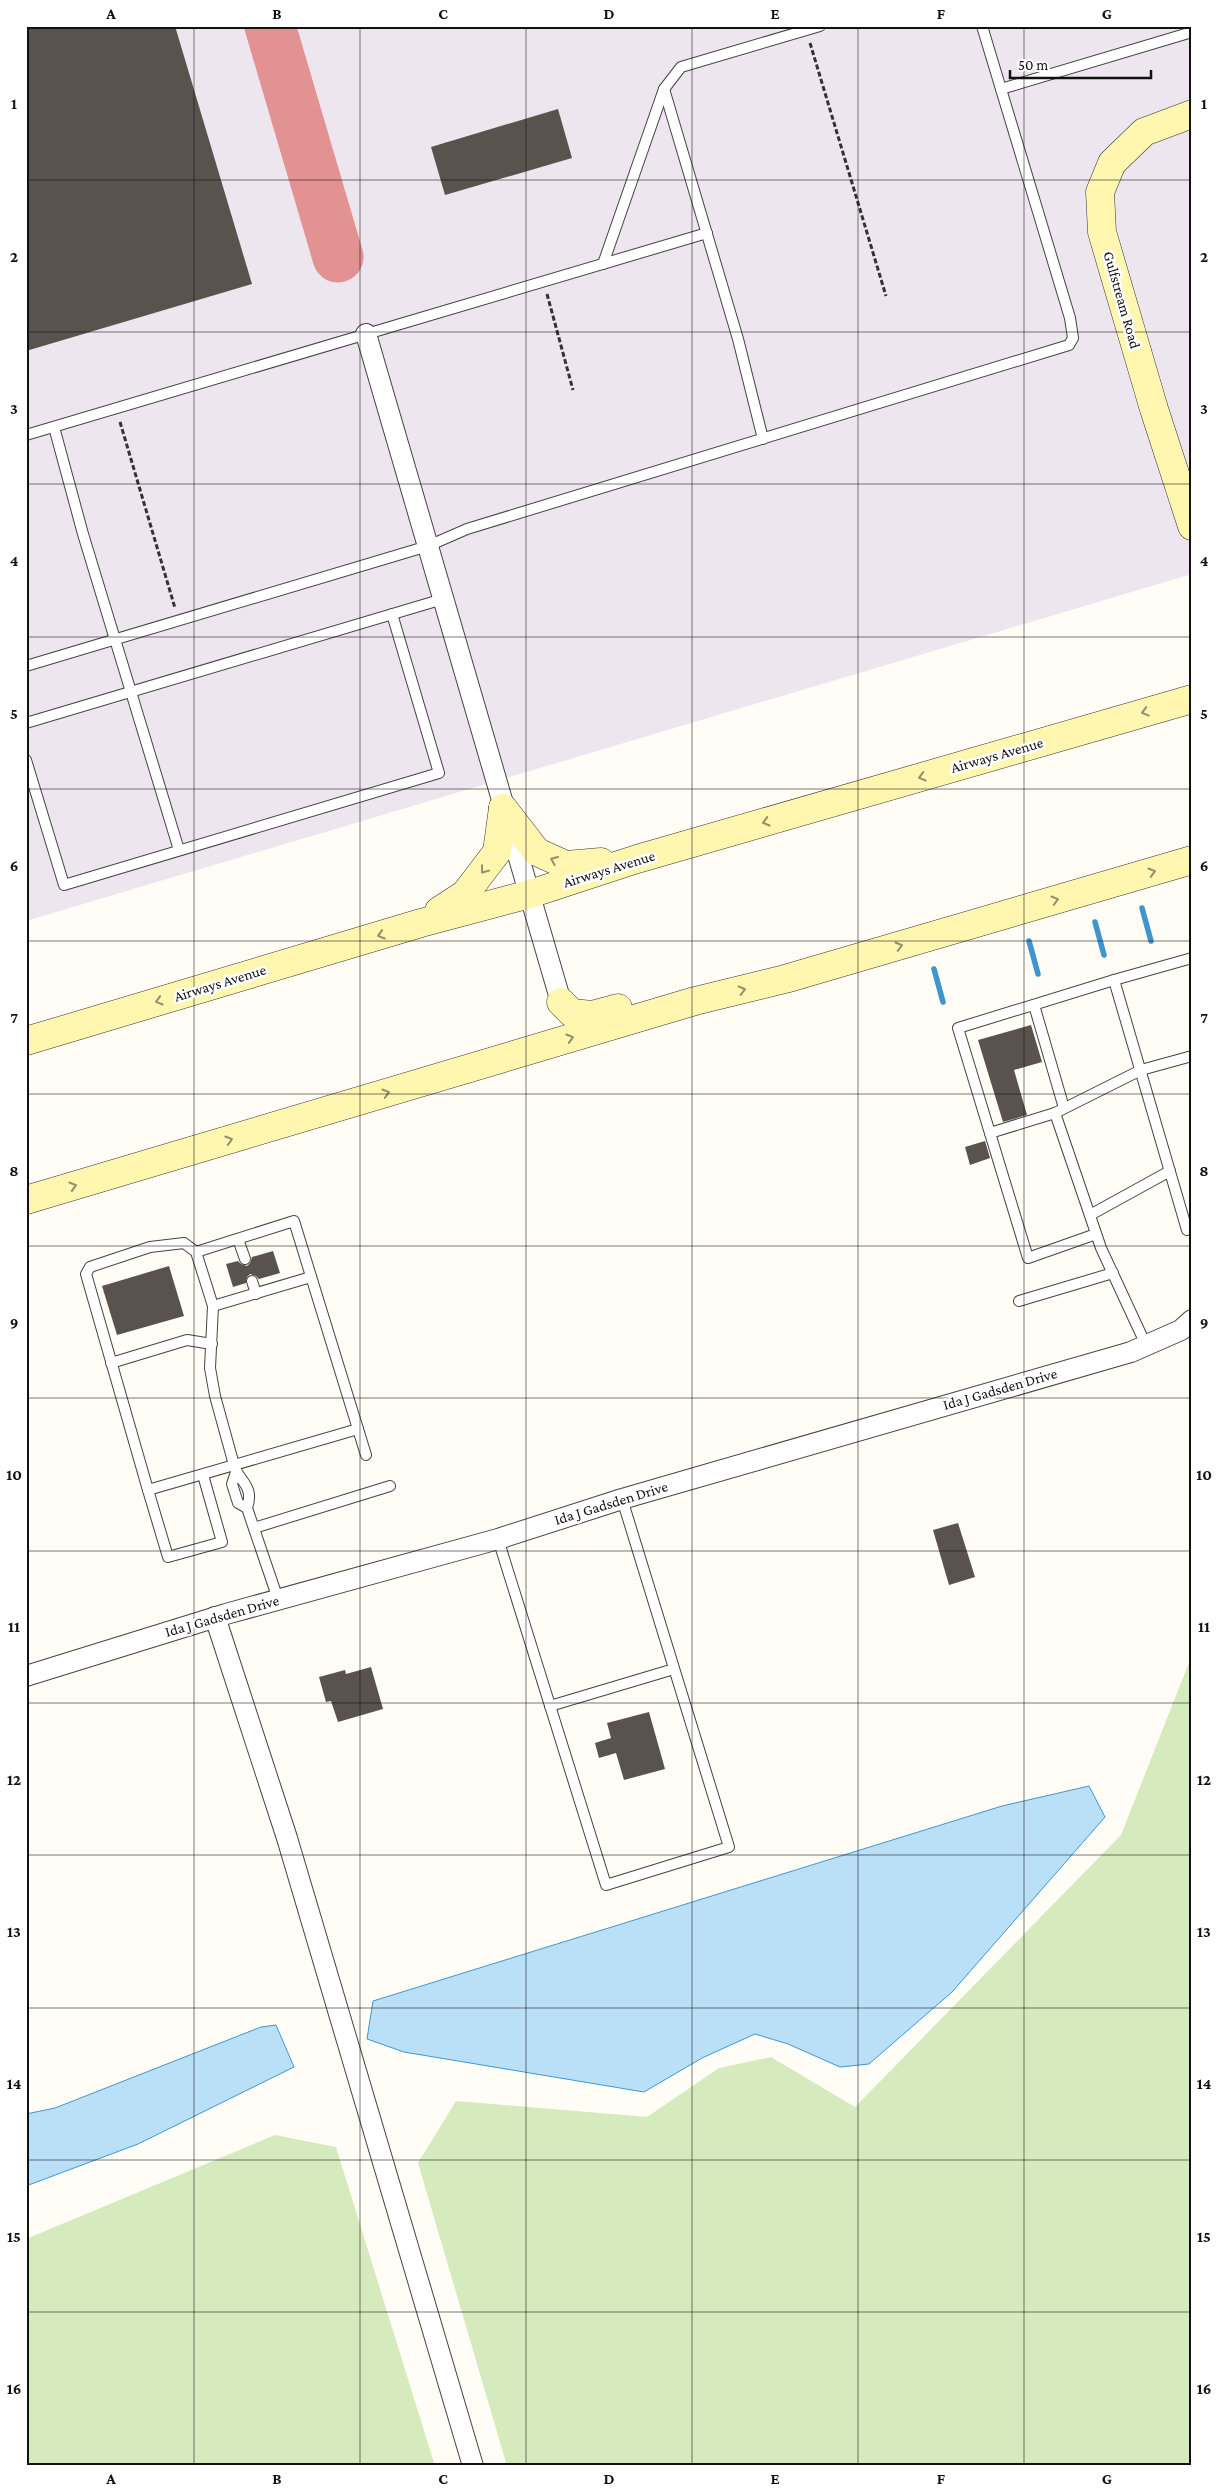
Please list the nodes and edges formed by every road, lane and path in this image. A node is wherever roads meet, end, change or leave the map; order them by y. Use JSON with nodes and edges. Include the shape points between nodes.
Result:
{"nodes":[{"id":1,"x":820,"y":26,"type":"edge"},
{"id":2,"x":982,"y":26,"type":"edge"},
{"id":3,"x":806,"y":30,"type":"junction"},
{"id":4,"x":1192,"y":32,"type":"edge"},
{"id":5,"x":664,"y":88,"type":"junction"},
{"id":6,"x":1001,"y":90,"type":"junction"},
{"id":7,"x":1192,"y":114,"type":"edge"},
{"id":8,"x":706,"y":233,"type":"junction"},
{"id":9,"x":603,"y":264,"type":"junction"},
{"id":10,"x":544,"y":281,"type":"junction"},
{"id":11,"x":886,"y":296,"type":"dead end"},
{"id":12,"x":366,"y":334,"type":"junction"},
{"id":13,"x":573,"y":390,"type":"dead end"},
{"id":14,"x":117,"y":408,"type":"junction"},
{"id":15,"x":54,"y":427,"type":"junction"},
{"id":16,"x":26,"y":435,"type":"edge"},
{"id":17,"x":763,"y":439,"type":"junction"},
{"id":18,"x":1192,"y":526,"type":"edge"},
{"id":19,"x":428,"y":546,"type":"junction"},
{"id":20,"x":443,"y":599,"type":"junction"},
{"id":21,"x":392,"y":614,"type":"junction"},
{"id":22,"x":178,"y":620,"type":"junction"},
{"id":23,"x":116,"y":639,"type":"junction"},
{"id":24,"x":26,"y":666,"type":"edge"},
{"id":25,"x":132,"y":692,"type":"junction"},
{"id":26,"x":1192,"y":699,"type":"edge"},
{"id":27,"x":26,"y":723,"type":"edge"},
{"id":28,"x":26,"y":760,"type":"edge"},
{"id":29,"x":503,"y":808,"type":"junction"},
{"id":30,"x":179,"y":850,"type":"junction"},
{"id":31,"x":637,"y":860,"type":"junction"},
{"id":32,"x":1192,"y":860,"type":"edge"},
{"id":33,"x":530,"y":894,"type":"junction"},
{"id":34,"x":421,"y":923,"type":"junction"},
{"id":35,"x":1192,"y":958,"type":"edge"},
{"id":36,"x":1114,"y":980,"type":"junction"},
{"id":37,"x":695,"y":1001,"type":"junction"},
{"id":38,"x":561,"y":1002,"type":"junction"},
{"id":39,"x":1034,"y":1005,"type":"junction"},
{"id":40,"x":26,"y":1041,"type":"edge"},
{"id":41,"x":1192,"y":1056,"type":"edge"},
{"id":42,"x":507,"y":1058,"type":"junction"},
{"id":43,"x":1141,"y":1070,"type":"junction"},
{"id":44,"x":1059,"y":1111,"type":"junction"},
{"id":45,"x":990,"y":1133,"type":"junction"},
{"id":46,"x":1170,"y":1171,"type":"junction"},
{"id":47,"x":26,"y":1200,"type":"edge"},
{"id":48,"x":1090,"y":1215,"type":"junction"},
{"id":49,"x":1192,"y":1223,"type":"edge"},
{"id":50,"x":1096,"y":1234,"type":"junction"},
{"id":51,"x":238,"y":1239,"type":"junction"},
{"id":52,"x":196,"y":1252,"type":"junction"},
{"id":53,"x":245,"y":1259,"type":"dead end"},
{"id":54,"x":1113,"y":1273,"type":"junction"},
{"id":55,"x":312,"y":1277,"type":"junction"},
{"id":56,"x":252,"y":1281,"type":"dead end"},
{"id":57,"x":256,"y":1294,"type":"junction"},
{"id":58,"x":1019,"y":1300,"type":"dead end"},
{"id":59,"x":213,"y":1306,"type":"junction"},
{"id":60,"x":1192,"y":1320,"type":"edge"},
{"id":61,"x":212,"y":1344,"type":"junction"},
{"id":62,"x":1146,"y":1345,"type":"junction"},
{"id":63,"x":111,"y":1363,"type":"junction"},
{"id":64,"x":358,"y":1429,"type":"junction"},
{"id":65,"x":366,"y":1455,"type":"dead end"},
{"id":66,"x":235,"y":1468,"type":"junction"},
{"id":67,"x":203,"y":1475,"type":"junction"},
{"id":68,"x":390,"y":1486,"type":"dead end"},
{"id":69,"x":148,"y":1490,"type":"junction"},
{"id":70,"x":622,"y":1499,"type":"junction"},
{"id":71,"x":254,"y":1528,"type":"junction"},
{"id":72,"x":498,"y":1539,"type":"junction"},
{"id":73,"x":278,"y":1599,"type":"junction"},
{"id":74,"x":216,"y":1617,"type":"junction"},
{"id":75,"x":674,"y":1668,"type":"junction"},
{"id":76,"x":26,"y":1676,"type":"edge"},
{"id":77,"x":550,"y":1706,"type":"junction"},
{"id":78,"x":473,"y":2466,"type":"edge"}],
"edges":[{"from":1,"to":3,"type":"lane"},
{"from":2,"to":6,"type":"lane"},
{"from":3,"to":5,"type":"lane","via":[[681,67]]},
{"from":3,"to":11,"type":"path"},
{"from":4,"to":6,"type":"lane"},
{"from":5,"to":8,"type":"lane"},
{"from":5,"to":9,"type":"lane"},
{"from":6,"to":17,"type":"lane","via":[[1070,318],[1073,338],[1069,345]]},
{"from":7,"to":18,"type":"main road","name":"Gulfstream Road","via":[[1144,132],[1112,163],[1100,192],[1102,232]]},
{"from":8,"to":9,"type":"lane"},
{"from":8,"to":17,"type":"lane"},
{"from":9,"to":10,"type":"lane"},
{"from":10,"to":12,"type":"lane"},
{"from":10,"to":13,"type":"path"},
{"from":12,"to":14,"type":"lane"},
{"from":12,"to":19,"type":"street"},
{"from":14,"to":15,"type":"lane"},
{"from":14,"to":22,"type":"path"},
{"from":15,"to":16,"type":"lane"},
{"from":15,"to":23,"type":"lane","via":[[80,525]]},
{"from":17,"to":19,"type":"lane","via":[[468,529]]},
{"from":19,"to":20,"type":"street"},
{"from":19,"to":22,"type":"lane"},
{"from":20,"to":21,"type":"lane"},
{"from":20,"to":29,"type":"street"},
{"from":21,"to":25,"type":"lane"},
{"from":21,"to":30,"type":"lane","via":[[439,773]]},
{"from":22,"to":23,"type":"lane"},
{"from":23,"to":24,"type":"lane"},
{"from":23,"to":25,"type":"lane"},
{"from":25,"to":27,"type":"lane"},
{"from":25,"to":30,"type":"lane"},
{"from":26,"to":31,"type":"main road","name":"Airways Avenue","one_way":true},
{"from":28,"to":30,"type":"lane","via":[[64,885]]},
{"from":31,"to":29,"type":"main road","one_way":true,"via":[[566,865],[537,852]]},
{"from":29,"to":33,"type":"street"},
{"from":29,"to":34,"type":"main road","one_way":true,"via":[[497,852],[465,894]]},
{"from":31,"to":33,"type":"main road","name":"Airways Avenue"},
{"from":37,"to":32,"type":"main road","one_way":true,"via":[[785,979]]},
{"from":33,"to":34,"type":"main road","name":"Airways Avenue"},
{"from":33,"to":38,"type":"street"},
{"from":34,"to":40,"type":"main road","name":"Airways Avenue","one_way":true},
{"from":35,"to":36,"type":"lane"},
{"from":36,"to":39,"type":"lane"},
{"from":36,"to":43,"type":"lane"},
{"from":37,"to":38,"type":"main road","via":[[647,1000],[592,1015],[572,1013]]},
{"from":42,"to":37,"type":"main road","one_way":true},
{"from":38,"to":42,"type":"main road","via":[[559,1013],[548,1028]]},
{"from":39,"to":44,"type":"lane"},
{"from":39,"to":45,"type":"lane","via":[[958,1028]]},
{"from":41,"to":43,"type":"lane"},
{"from":47,"to":42,"type":"main road","one_way":true},
{"from":43,"to":44,"type":"lane"},
{"from":43,"to":46,"type":"lane"},
{"from":44,"to":45,"type":"lane"},
{"from":44,"to":48,"type":"lane"},
{"from":45,"to":50,"type":"lane","via":[[1028,1258]]},
{"from":46,"to":48,"type":"lane"},
{"from":46,"to":49,"type":"lane","via":[[1187,1230]]},
{"from":48,"to":50,"type":"lane"},
{"from":50,"to":54,"type":"lane"},
{"from":51,"to":52,"type":"lane"},
{"from":51,"to":53,"type":"lane"},
{"from":51,"to":55,"type":"lane","via":[[294,1221]]},
{"from":52,"to":59,"type":"lane"},
{"from":52,"to":63,"type":"lane","via":[[184,1243],[150,1247],[90,1267],[86,1274]]},
{"from":54,"to":58,"type":"lane"},
{"from":54,"to":62,"type":"lane"},
{"from":55,"to":57,"type":"lane"},
{"from":55,"to":64,"type":"lane"},
{"from":56,"to":57,"type":"lane"},
{"from":57,"to":59,"type":"lane"},
{"from":59,"to":61,"type":"lane"},
{"from":60,"to":62,"type":"street","name":"Ida J Gadsden Drive","via":[[1181,1330]]},
{"from":61,"to":63,"type":"lane","via":[[187,1340]]},
{"from":61,"to":66,"type":"lane","via":[[210,1368],[215,1396]]},
{"from":62,"to":70,"type":"street","name":"Ida J Gadsden Drive"},
{"from":63,"to":69,"type":"lane"},
{"from":64,"to":65,"type":"lane"},
{"from":64,"to":66,"type":"lane"},
{"from":66,"to":67,"type":"lane"},
{"from":66,"to":71,"type":"lane","via":[[232,1484],[238,1503],[247,1508]]},
{"from":67,"to":69,"type":"lane"},
{"from":67,"to":69,"type":"lane","via":[[222,1542],[195,1550],[168,1557]]},
{"from":68,"to":71,"type":"lane"},
{"from":70,"to":72,"type":"street","name":"Ida J Gadsden Drive"},
{"from":70,"to":75,"type":"lane"},
{"from":71,"to":73,"type":"lane"},
{"from":72,"to":73,"type":"street","name":"Ida J Gadsden Drive"},
{"from":72,"to":77,"type":"lane"},
{"from":73,"to":74,"type":"street","name":"Ida J Gadsden Drive"},
{"from":74,"to":76,"type":"street","name":"Ida J Gadsden Drive"},
{"from":74,"to":78,"type":"street","via":[[287,1838]]},
{"from":75,"to":77,"type":"lane"},
{"from":75,"to":77,"type":"lane","via":[[729,1847],[606,1885]]}]}
